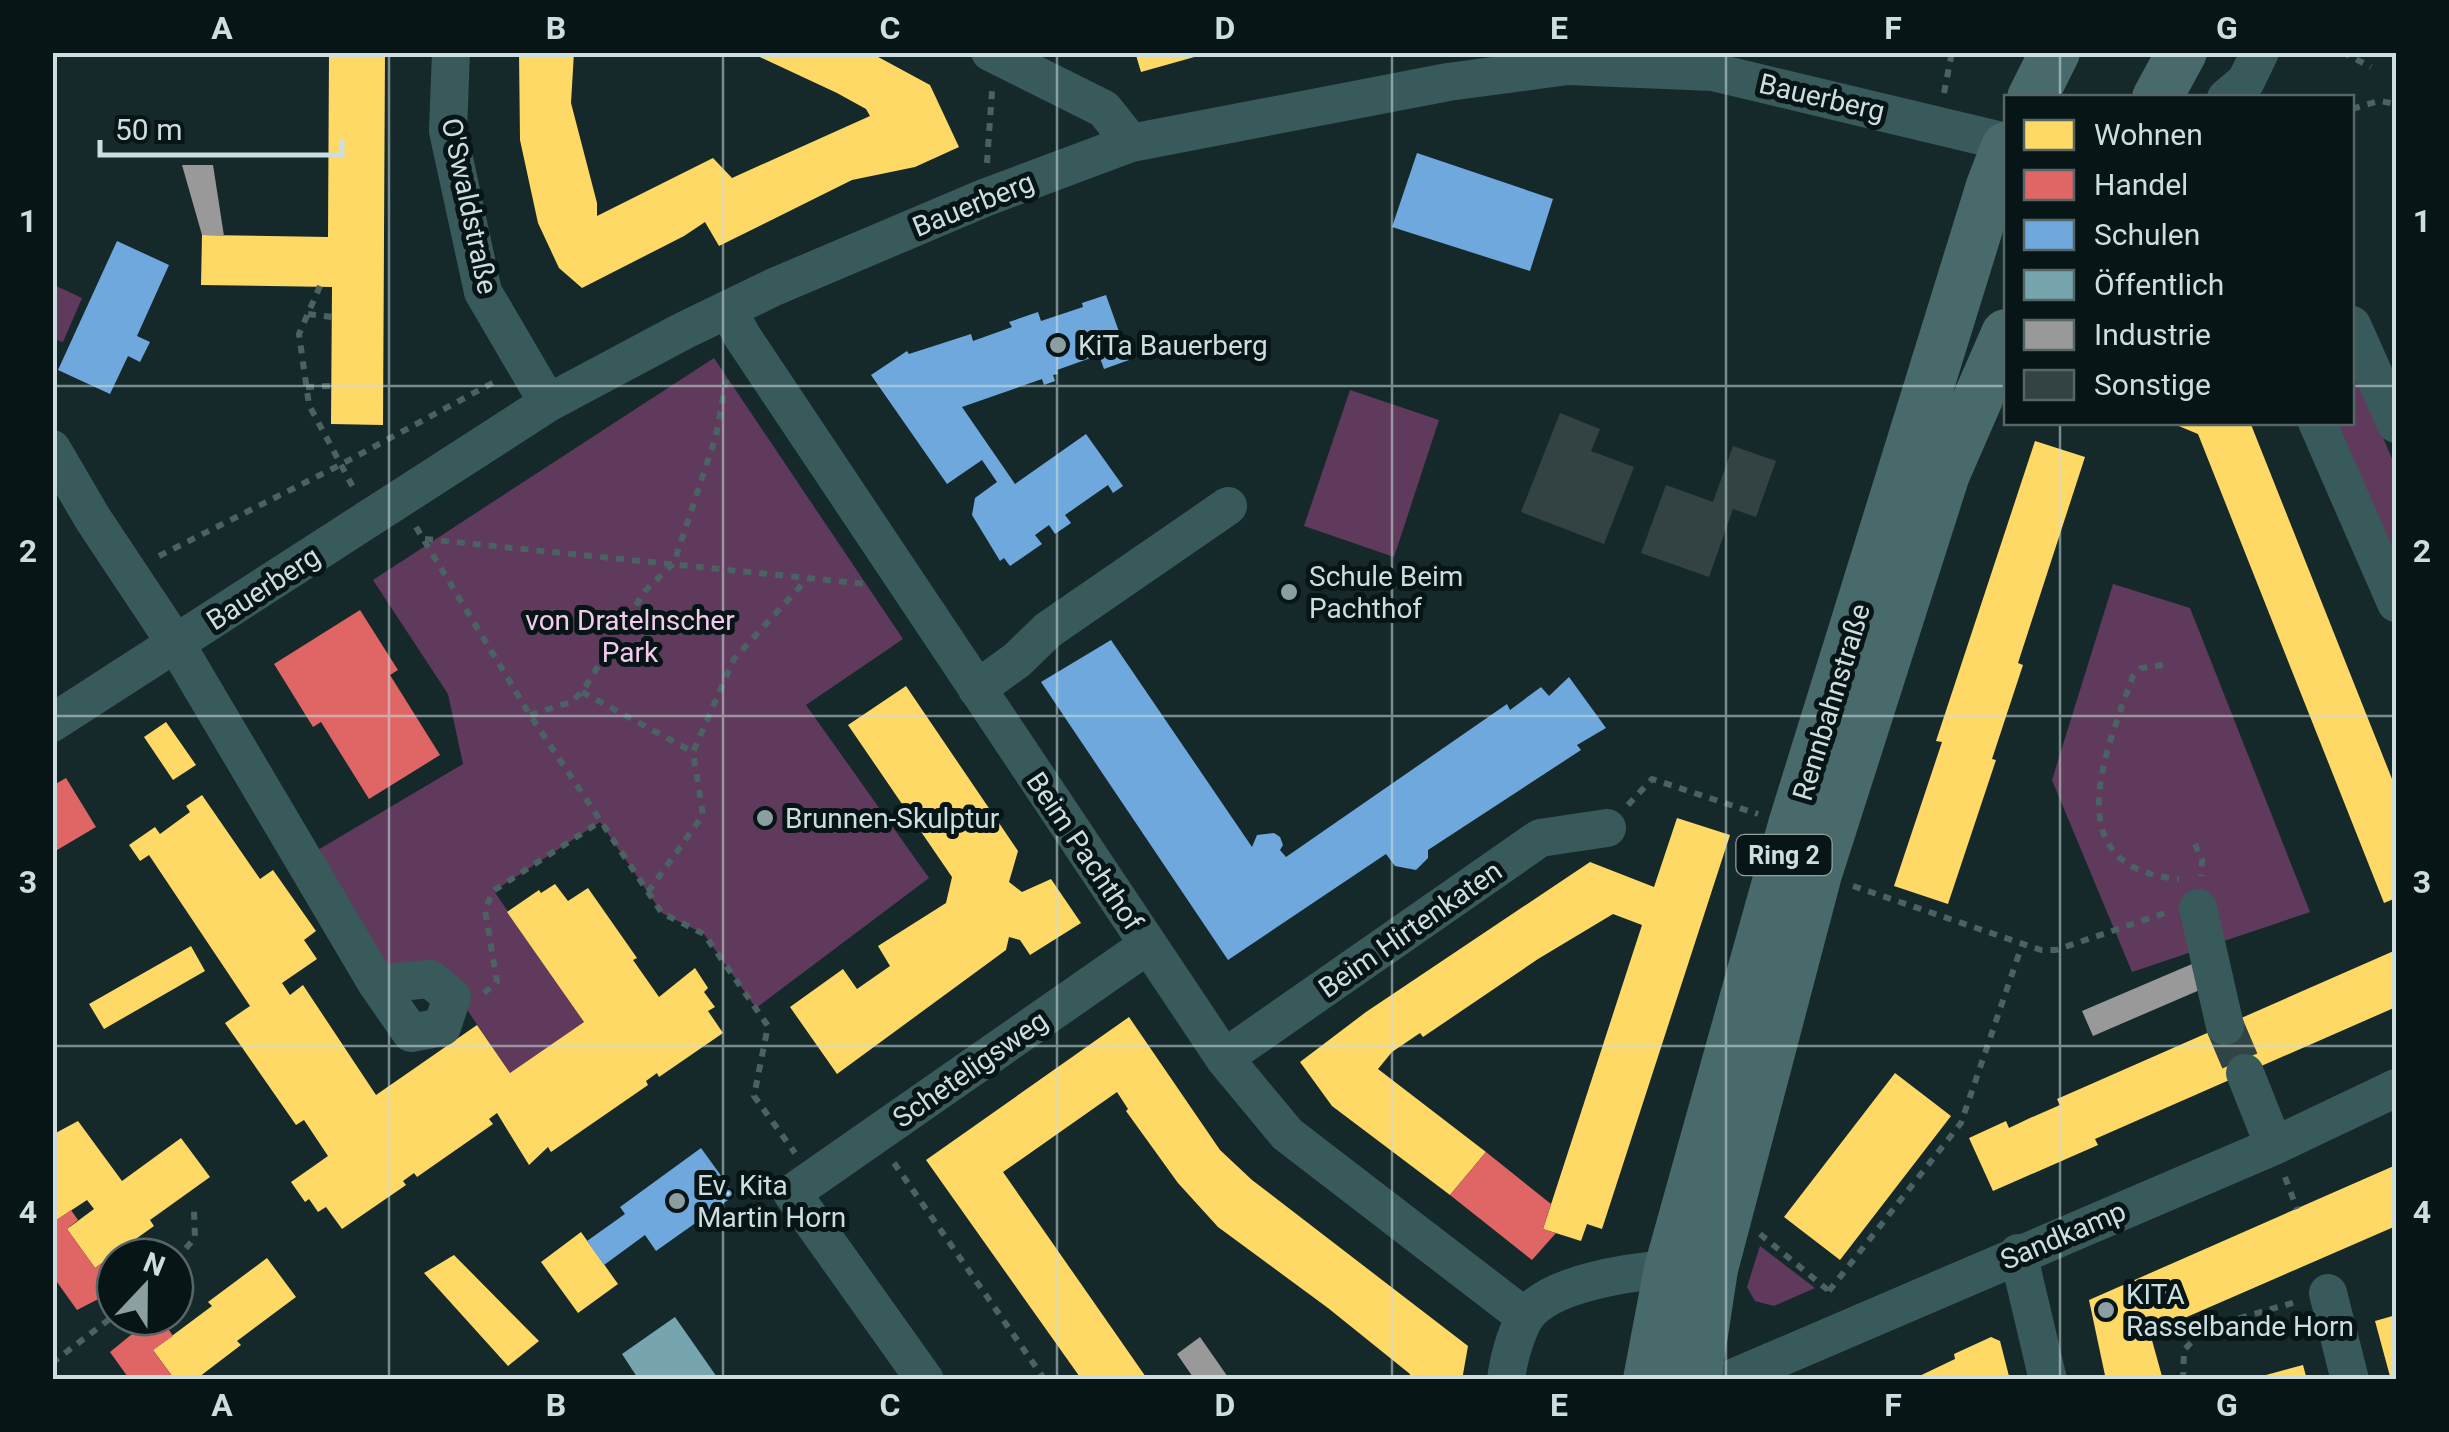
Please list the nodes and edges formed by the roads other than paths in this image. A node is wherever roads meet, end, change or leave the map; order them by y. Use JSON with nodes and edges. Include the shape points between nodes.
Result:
{"nodes":[{"id":1,"x":451,"y":52,"type":"edge"},
{"id":2,"x":2055,"y":52,"type":"edge"},
{"id":3,"x":993,"y":54,"type":"edge"},
{"id":4,"x":1569,"y":59,"type":"edge"},
{"id":5,"x":2034,"y":95,"type":"edge"},
{"id":6,"x":1131,"y":143,"type":"junction"},
{"id":7,"x":2004,"y":144,"type":"edge"},
{"id":8,"x":2004,"y":150,"type":"edge"},
{"id":9,"x":735,"y":323,"type":"junction"},
{"id":10,"x":2354,"y":330,"type":"edge"},
{"id":11,"x":2004,"y":339,"type":"edge"},
{"id":12,"x":548,"y":404,"type":"junction"},
{"id":13,"x":2396,"y":424,"type":"edge"},
{"id":14,"x":2318,"y":425,"type":"edge"},
{"id":15,"x":52,"y":448,"type":"edge"},
{"id":16,"x":1228,"y":506,"type":"dead end"},
{"id":17,"x":2396,"y":603,"type":"edge"},
{"id":18,"x":176,"y":644,"type":"junction"},
{"id":19,"x":978,"y":689,"type":"junction"},
{"id":20,"x":52,"y":723,"type":"edge"},
{"id":21,"x":1607,"y":828,"type":"road end"},
{"id":22,"x":2199,"y":894,"type":"road end"},
{"id":23,"x":1148,"y":945,"type":"junction"},
{"id":24,"x":2225,"y":1026,"type":"tunnel mouth"},
{"id":25,"x":442,"y":1027,"type":"road end"},
{"id":26,"x":1224,"y":1058,"type":"junction"},
{"id":27,"x":2245,"y":1074,"type":"tunnel mouth"},
{"id":28,"x":2396,"y":1088,"type":"edge"},
{"id":29,"x":2274,"y":1146,"type":"junction"},
{"id":30,"x":2018,"y":1254,"type":"junction"},
{"id":31,"x":1669,"y":1268,"type":"junction"},
{"id":32,"x":2328,"y":1293,"type":"road end"},
{"id":33,"x":1525,"y":1316,"type":"junction"},
{"id":34,"x":1783,"y":1368,"type":"edge"},
{"id":35,"x":925,"y":1380,"type":"edge"},
{"id":36,"x":1506,"y":1380,"type":"edge"},
{"id":37,"x":1648,"y":1380,"type":"edge"},
{"id":38,"x":1696,"y":1380,"type":"edge"},
{"id":39,"x":1728,"y":1380,"type":"edge"},
{"id":40,"x":2048,"y":1380,"type":"edge"},
{"id":41,"x":2350,"y":1380,"type":"edge"}],
"edges":[{"from":1,"to":12,"type":"street","name":"O'Swaldstraße","via":[[448,131],[483,292]]},
{"from":2,"to":5,"type":"main road"},
{"from":3,"to":6,"type":"street","via":[[1104,109]]},
{"from":4,"to":6,"type":"street","name":"Bauerberg"},
{"from":4,"to":7,"type":"street","name":"Bauerberg","via":[[1714,72]]},
{"from":6,"to":9,"type":"street","name":"Bauerberg","via":[[984,198]]},
{"from":8,"to":31,"type":"main road","name":"Rennbahnstraße","number":"Ring 2","via":[[1792,825]]},
{"from":9,"to":12,"type":"street","name":"Bauerberg"},
{"from":9,"to":19,"type":"street","name":"Beim Pachthof"},
{"from":10,"to":13,"type":"street"},
{"from":11,"to":38,"type":"main road","name":"Rennbahnstraße","number":"Ring 2","via":[[1945,474],[1817,874],[1713,1269]]},
{"from":12,"to":18,"type":"street","name":"Bauerberg"},
{"from":14,"to":17,"type":"street"},
{"from":15,"to":18,"type":"street"},
{"from":16,"to":19,"type":"street","via":[[1048,630]]},
{"from":18,"to":20,"type":"street","name":"Bauerberg"},
{"from":18,"to":25,"type":"street","via":[[411,1033]]},
{"from":19,"to":23,"type":"street","name":"Beim Pachthof"},
{"from":21,"to":26,"type":"street","name":"Beim Hirtenkaten","via":[[1540,838]]},
{"from":22,"to":24,"type":"street"},
{"from":23,"to":26,"type":"street","name":"Beim Pachthof"},
{"from":23,"to":35,"type":"street","name":"Scheteligsweg","via":[[792,1193]]},
{"from":26,"to":33,"type":"street","name":"Beim Pachthof","via":[[1286,1134]]},
{"from":27,"to":29,"type":"street"},
{"from":28,"to":29,"type":"street","name":"Sandkamp"},
{"from":29,"to":30,"type":"street","name":"Sandkamp"},
{"from":30,"to":34,"type":"street","name":"Sandkamp","via":[[1826,1336]]},
{"from":30,"to":40,"type":"street"},
{"from":31,"to":33,"type":"street","via":[[1565,1288]]},
{"from":31,"to":37,"type":"main road","name":"Rennbahnstraße","number":"Ring 2"},
{"from":32,"to":41,"type":"street"},
{"from":33,"to":36,"type":"street"},
{"from":34,"to":39,"type":"street","name":"Sandkamp"}]}
